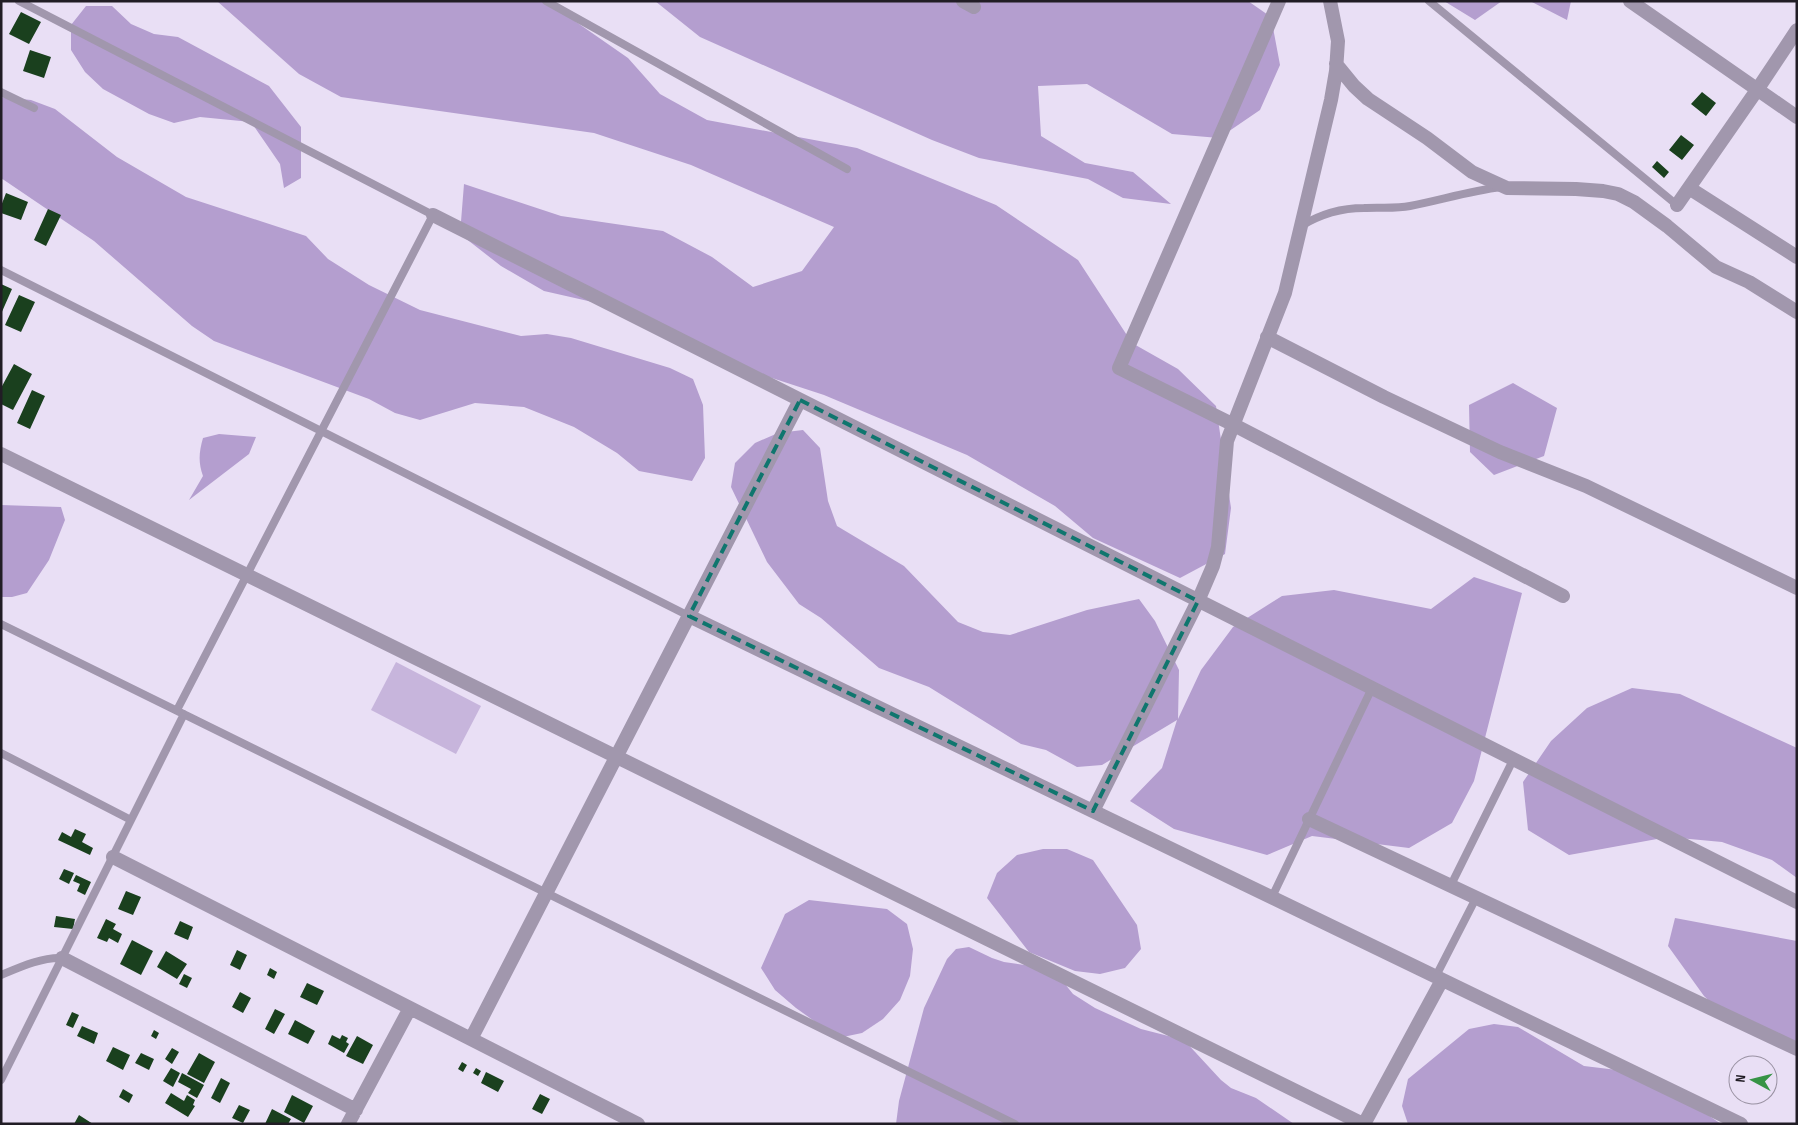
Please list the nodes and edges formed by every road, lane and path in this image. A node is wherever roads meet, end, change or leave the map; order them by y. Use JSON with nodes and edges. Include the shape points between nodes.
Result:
{"nodes":[{"id":1,"x":19,"y":1,"type":"edge"},
{"id":2,"x":546,"y":1,"type":"edge"},
{"id":3,"x":1279,"y":1,"type":"edge"},
{"id":4,"x":1330,"y":1,"type":"edge"},
{"id":5,"x":1429,"y":1,"type":"edge"},
{"id":6,"x":1630,"y":1,"type":"edge"},
{"id":7,"x":1797,"y":30,"type":"edge"},
{"id":8,"x":1336,"y":64,"type":"junction"},
{"id":9,"x":1758,"y":90,"type":"junction"},
{"id":10,"x":1,"y":92,"type":"edge"},
{"id":11,"x":34,"y":108,"type":"dead end"},
{"id":12,"x":1797,"y":117,"type":"edge"},
{"id":13,"x":847,"y":169,"type":"dead end"},
{"id":14,"x":1505,"y":187,"type":"junction"},
{"id":15,"x":1689,"y":188,"type":"junction"},
{"id":16,"x":1677,"y":205,"type":"joint"},
{"id":17,"x":433,"y":215,"type":"junction"},
{"id":18,"x":1301,"y":226,"type":"junction"},
{"id":19,"x":1797,"y":257,"type":"edge"},
{"id":20,"x":1,"y":270,"type":"edge"},
{"id":21,"x":1797,"y":312,"type":"edge"},
{"id":22,"x":1268,"y":337,"type":"junction"},
{"id":23,"x":800,"y":400,"type":"junction"},
{"id":24,"x":1234,"y":425,"type":"junction"},
{"id":25,"x":321,"y":431,"type":"junction"},
{"id":26,"x":1,"y":454,"type":"edge"},
{"id":27,"x":247,"y":574,"type":"junction"},
{"id":28,"x":1797,"y":588,"type":"edge"},
{"id":29,"x":1563,"y":596,"type":"dead end"},
{"id":30,"x":1198,"y":601,"type":"junction"},
{"id":31,"x":689,"y":616,"type":"junction"},
{"id":32,"x":1,"y":624,"type":"edge"},
{"id":33,"x":1372,"y":688,"type":"junction"},
{"id":34,"x":180,"y":712,"type":"junction"},
{"id":35,"x":1,"y":753,"type":"edge"},
{"id":36,"x":618,"y":756,"type":"junction"},
{"id":37,"x":1513,"y":760,"type":"junction"},
{"id":38,"x":1093,"y":811,"type":"junction"},
{"id":39,"x":1309,"y":819,"type":"junction"},
{"id":40,"x":131,"y":820,"type":"junction"},
{"id":41,"x":113,"y":857,"type":"junction"},
{"id":42,"x":1451,"y":886,"type":"junction"},
{"id":43,"x":547,"y":893,"type":"junction"},
{"id":44,"x":1272,"y":897,"type":"junction"},
{"id":45,"x":1476,"y":898,"type":"junction"},
{"id":46,"x":1797,"y":902,"type":"edge"},
{"id":47,"x":62,"y":958,"type":"junction"},
{"id":48,"x":1,"y":975,"type":"edge"},
{"id":49,"x":1439,"y":978,"type":"junction"},
{"id":50,"x":410,"y":1008,"type":"junction"},
{"id":51,"x":472,"y":1039,"type":"junction"},
{"id":52,"x":1797,"y":1049,"type":"edge"},
{"id":53,"x":1,"y":1080,"type":"edge"},
{"id":54,"x":356,"y":1110,"type":"junction"},
{"id":55,"x":348,"y":1124,"type":"edge"},
{"id":56,"x":638,"y":1124,"type":"edge"},
{"id":57,"x":1015,"y":1124,"type":"edge"},
{"id":58,"x":1363,"y":1124,"type":"edge"},
{"id":59,"x":1741,"y":1124,"type":"edge"}],
"edges":[{"from":1,"to":17,"type":"lane"},
{"from":2,"to":13,"type":"lane"},
{"from":3,"to":24,"type":"street","via":[[1119,368]]},
{"from":4,"to":8,"type":"street","via":[[1338,41]]},
{"from":5,"to":16,"type":"lane"},
{"from":6,"to":9,"type":"street"},
{"from":7,"to":9,"type":"street"},
{"from":8,"to":14,"type":"street","via":[[1368,99],[1472,172]]},
{"from":8,"to":18,"type":"street","via":[[1331,100]]},
{"from":9,"to":12,"type":"street"},
{"from":9,"to":15,"type":"street"},
{"from":10,"to":11,"type":"lane"},
{"from":14,"to":18,"type":"lane","via":[[1408,206],[1341,210]]},
{"from":14,"to":21,"type":"street","via":[[1576,188],[1618,194],[1667,226],[1716,267],[1749,282]]},
{"from":15,"to":16,"type":"street"},
{"from":15,"to":19,"type":"street"},
{"from":17,"to":23,"type":"street"},
{"from":17,"to":25,"type":"lane"},
{"from":18,"to":22,"type":"street","via":[[1285,293]]},
{"from":20,"to":25,"type":"lane"},
{"from":22,"to":24,"type":"street"},
{"from":22,"to":28,"type":"street","via":[[1384,397],[1500,452],[1586,486]]},
{"from":23,"to":30,"type":"street"},
{"from":23,"to":31,"type":"street"},
{"from":24,"to":29,"type":"street"},
{"from":24,"to":30,"type":"street","via":[[1227,441],[1218,547]]},
{"from":25,"to":27,"type":"lane"},
{"from":25,"to":31,"type":"lane"},
{"from":26,"to":27,"type":"street"},
{"from":27,"to":34,"type":"lane"},
{"from":27,"to":36,"type":"street"},
{"from":30,"to":33,"type":"street"},
{"from":30,"to":38,"type":"street"},
{"from":31,"to":36,"type":"street"},
{"from":31,"to":38,"type":"street"},
{"from":32,"to":34,"type":"lane"},
{"from":33,"to":37,"type":"street"},
{"from":33,"to":39,"type":"lane"},
{"from":34,"to":40,"type":"lane"},
{"from":34,"to":43,"type":"lane"},
{"from":35,"to":40,"type":"lane"},
{"from":36,"to":43,"type":"street"},
{"from":36,"to":58,"type":"street"},
{"from":37,"to":42,"type":"lane"},
{"from":37,"to":46,"type":"street"},
{"from":38,"to":44,"type":"street"},
{"from":39,"to":42,"type":"street"},
{"from":39,"to":44,"type":"lane"},
{"from":40,"to":41,"type":"lane"},
{"from":41,"to":47,"type":"lane"},
{"from":41,"to":50,"type":"street"},
{"from":42,"to":45,"type":"street"},
{"from":43,"to":51,"type":"street"},
{"from":43,"to":57,"type":"lane"},
{"from":44,"to":49,"type":"street"},
{"from":45,"to":49,"type":"lane"},
{"from":45,"to":52,"type":"street"},
{"from":47,"to":48,"type":"lane","via":[[19,967]]},
{"from":47,"to":53,"type":"lane"},
{"from":47,"to":54,"type":"street"},
{"from":49,"to":58,"type":"street"},
{"from":49,"to":59,"type":"street"},
{"from":50,"to":51,"type":"street"},
{"from":50,"to":54,"type":"street"},
{"from":51,"to":56,"type":"street"},
{"from":54,"to":55,"type":"street"}]}
